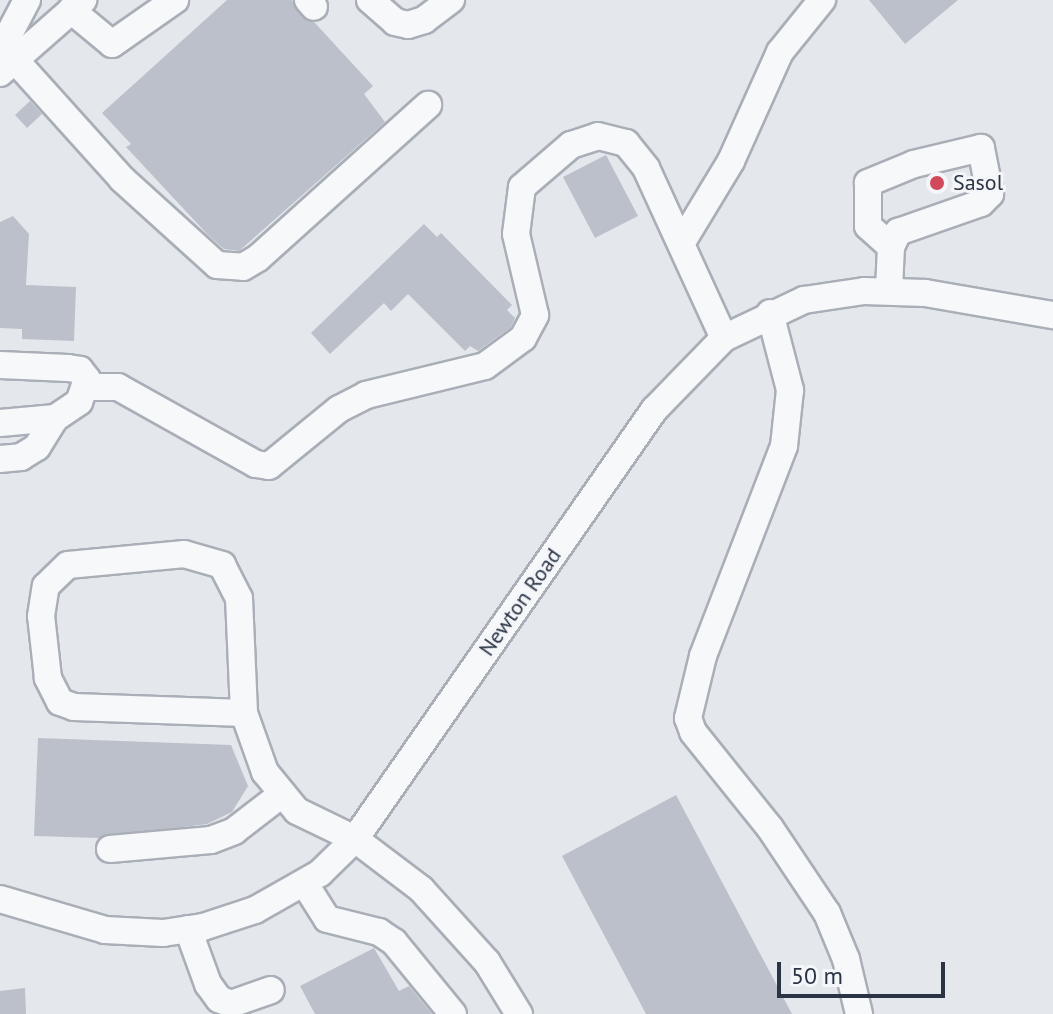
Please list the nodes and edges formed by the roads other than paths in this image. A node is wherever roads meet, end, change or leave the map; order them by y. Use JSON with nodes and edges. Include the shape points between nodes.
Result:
{"nodes":[{"id":1,"x":27,"y":0,"type":"edge"},
{"id":2,"x":175,"y":0,"type":"edge"},
{"id":3,"x":370,"y":0,"type":"edge"},
{"id":4,"x":451,"y":0,"type":"edge"},
{"id":5,"x":822,"y":0,"type":"edge"},
{"id":6,"x":77,"y":5,"type":"edge"},
{"id":7,"x":7,"y":66,"type":"edge"},
{"id":8,"x":428,"y":105,"type":"dead end"},
{"id":9,"x":682,"y":242,"type":"junction"},
{"id":10,"x":891,"y":247,"type":"junction"},
{"id":11,"x":889,"y":289,"type":"junction"},
{"id":12,"x":770,"y":313,"type":"junction"},
{"id":13,"x":1053,"y":315,"type":"edge"},
{"id":14,"x":724,"y":338,"type":"junction"},
{"id":15,"x":0,"y":365,"type":"edge"},
{"id":16,"x":87,"y":387,"type":"junction"},
{"id":17,"x":55,"y":418,"type":"junction"},
{"id":18,"x":0,"y":423,"type":"edge"},
{"id":19,"x":0,"y":459,"type":"edge"},
{"id":20,"x":244,"y":713,"type":"junction"},
{"id":21,"x":282,"y":794,"type":"junction"},
{"id":22,"x":355,"y":839,"type":"junction"},
{"id":23,"x":110,"y":849,"type":"dead end"},
{"id":24,"x":305,"y":884,"type":"junction"},
{"id":25,"x":0,"y":899,"type":"edge"},
{"id":26,"x":188,"y":929,"type":"junction"},
{"id":27,"x":271,"y":990,"type":"dead end"},
{"id":28,"x":453,"y":1014,"type":"edge"},
{"id":29,"x":519,"y":1014,"type":"edge"},
{"id":30,"x":859,"y":1014,"type":"edge"}],
"edges":[{"from":1,"to":7,"type":"lane","via":[[6,40]]},
{"from":2,"to":6,"type":"lane","via":[[112,44]]},
{"from":3,"to":4,"type":"lane","via":[[395,22],[408,25]]},
{"from":5,"to":9,"type":"lane","via":[[780,52],[718,188]]},
{"from":6,"to":7,"type":"lane"},
{"from":7,"to":8,"type":"lane","via":[[206,258],[231,268],[258,258]]},
{"from":9,"to":14,"type":"lane"},
{"from":9,"to":16,"type":"lane","via":[[646,168],[626,143],[598,136],[571,145],[522,187],[516,234],[535,315],[523,338],[485,366],[366,395],[339,409],[278,462],[262,466],[118,387]]},
{"from":10,"to":10,"type":"lane","via":[[868,226],[868,183],[914,164],[981,148],[990,188],[986,199],[908,226]]},
{"from":10,"to":11,"type":"lane"},
{"from":11,"to":12,"type":"lane","name":"Newton Road","via":[[804,300]]},
{"from":11,"to":13,"type":"lane","name":"Newton Road"},
{"from":12,"to":14,"type":"lane","name":"Newton Road"},
{"from":12,"to":30,"type":"lane","via":[[790,390],[786,435],[777,471],[703,656],[688,718],[827,913],[846,959]]},
{"from":14,"to":22,"type":"lane","name":"Newton Road","via":[[654,410]]},
{"from":15,"to":16,"type":"lane","via":[[80,370],[86,374]]},
{"from":16,"to":17,"type":"lane","via":[[71,409]]},
{"from":17,"to":18,"type":"lane"},
{"from":17,"to":19,"type":"lane","via":[[28,453]]},
{"from":20,"to":20,"type":"lane","via":[[239,598],[222,565],[184,554],[68,565],[46,586],[41,616],[48,678],[60,702],[74,707]]},
{"from":20,"to":21,"type":"lane","via":[[265,772]]},
{"from":21,"to":22,"type":"lane","via":[[314,821]]},
{"from":21,"to":23,"type":"lane","via":[[234,831],[211,840]]},
{"from":22,"to":24,"type":"lane","name":"Newton Road"},
{"from":22,"to":29,"type":"lane","via":[[421,889],[453,922],[487,962]]},
{"from":24,"to":26,"type":"lane","name":"Newton Road","via":[[255,910]]},
{"from":24,"to":28,"type":"lane","via":[[327,919],[379,932],[394,942]]},
{"from":25,"to":26,"type":"lane","name":"Newton Road","via":[[105,930]]},
{"from":26,"to":27,"type":"lane","via":[[219,999],[231,1004]]}]}
